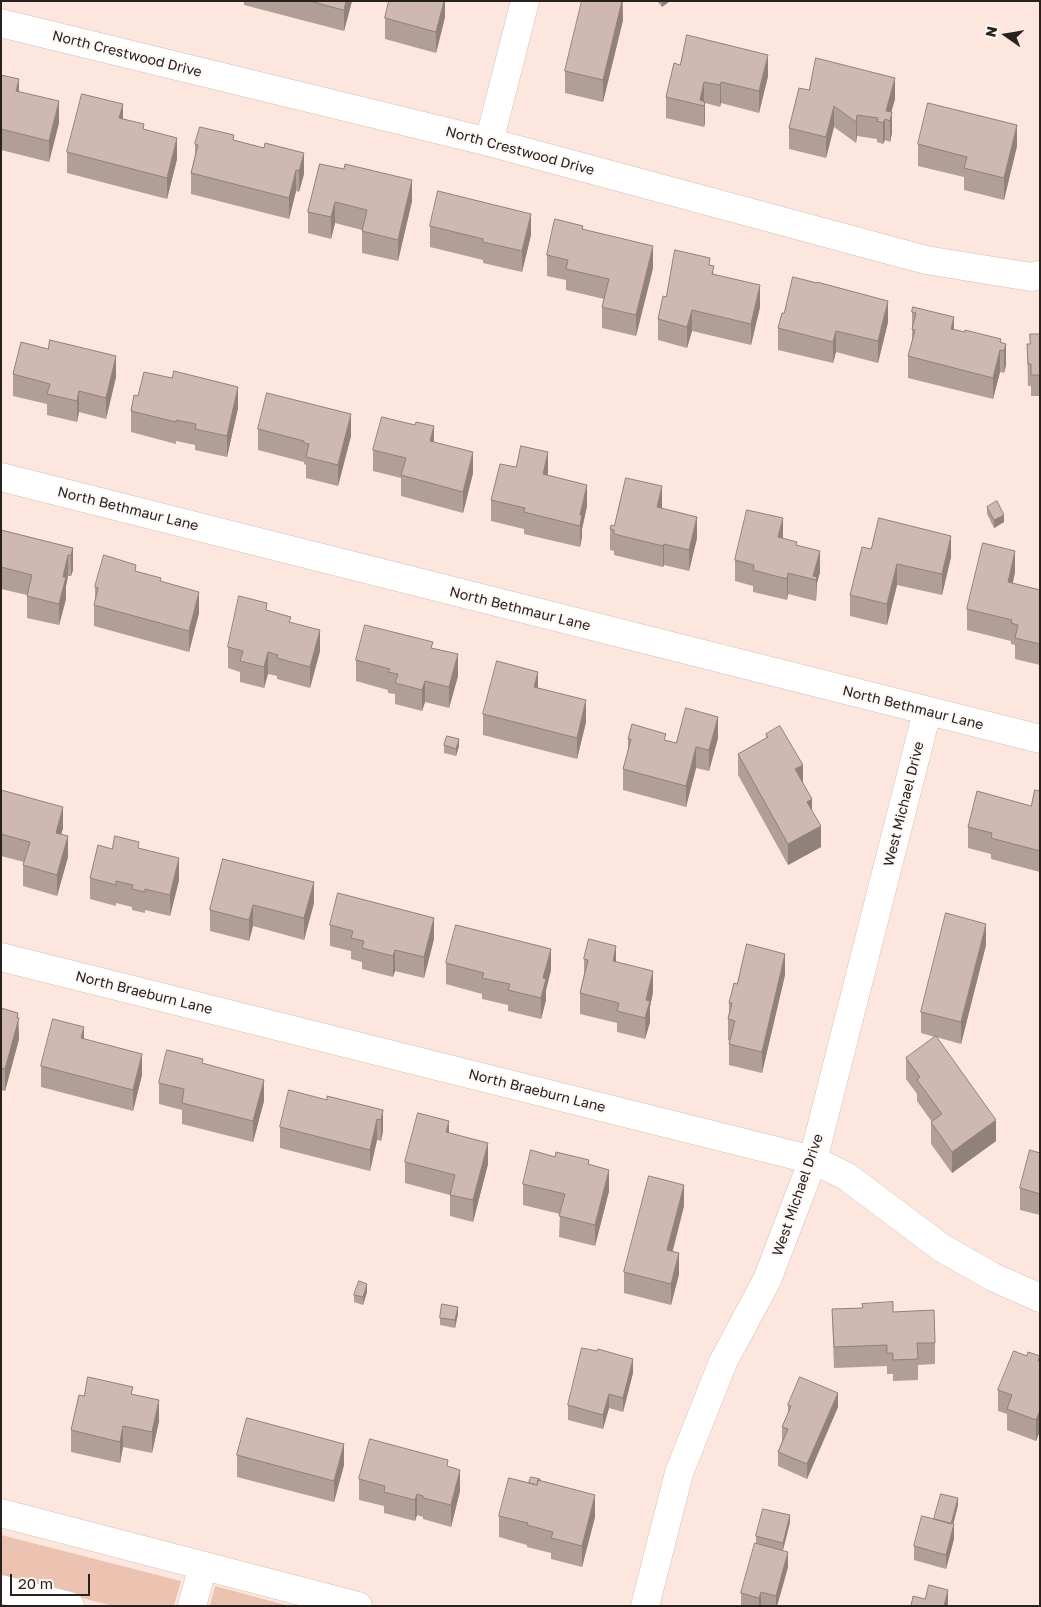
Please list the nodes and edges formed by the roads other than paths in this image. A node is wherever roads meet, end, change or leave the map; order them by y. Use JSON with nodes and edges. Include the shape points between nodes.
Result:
{"nodes":[{"id":1,"x":525,"y":1,"type":"edge"},
{"id":2,"x":1,"y":22,"type":"edge"},
{"id":3,"x":489,"y":142,"type":"junction"},
{"id":4,"x":1040,"y":275,"type":"edge"},
{"id":5,"x":1,"y":477,"type":"edge"},
{"id":6,"x":927,"y":712,"type":"junction"},
{"id":7,"x":1040,"y":739,"type":"edge"},
{"id":8,"x":1,"y":957,"type":"edge"},
{"id":9,"x":814,"y":1160,"type":"junction"},
{"id":10,"x":1040,"y":1298,"type":"edge"},
{"id":11,"x":1,"y":1514,"type":"edge"},
{"id":12,"x":203,"y":1566,"type":"junction"},
{"id":13,"x":1,"y":1589,"type":"edge"},
{"id":14,"x":70,"y":1606,"type":"edge"},
{"id":15,"x":192,"y":1606,"type":"edge"},
{"id":16,"x":358,"y":1606,"type":"edge"},
{"id":17,"x":645,"y":1606,"type":"edge"}],
"edges":[{"from":1,"to":3,"type":"street"},
{"from":2,"to":3,"type":"street","name":"North Crestwood Drive"},
{"from":3,"to":4,"type":"street","name":"North Crestwood Drive","via":[[926,260],[1032,277]]},
{"from":5,"to":6,"type":"street","name":"North Bethmaur Lane"},
{"from":6,"to":7,"type":"street","name":"North Bethmaur Lane"},
{"from":6,"to":9,"type":"street","name":"West Michael Drive"},
{"from":8,"to":9,"type":"street","name":"North Braeburn Lane"},
{"from":9,"to":10,"type":"street","name":"North Braeburn Lane","via":[[846,1176],[942,1248],[993,1277]]},
{"from":9,"to":17,"type":"street","name":"West Michael Drive","via":[[767,1280],[723,1362],[679,1473]]},
{"from":11,"to":12,"type":"street"},
{"from":12,"to":15,"type":"street"},
{"from":12,"to":16,"type":"street"},
{"from":13,"to":14,"type":"street"}]}
